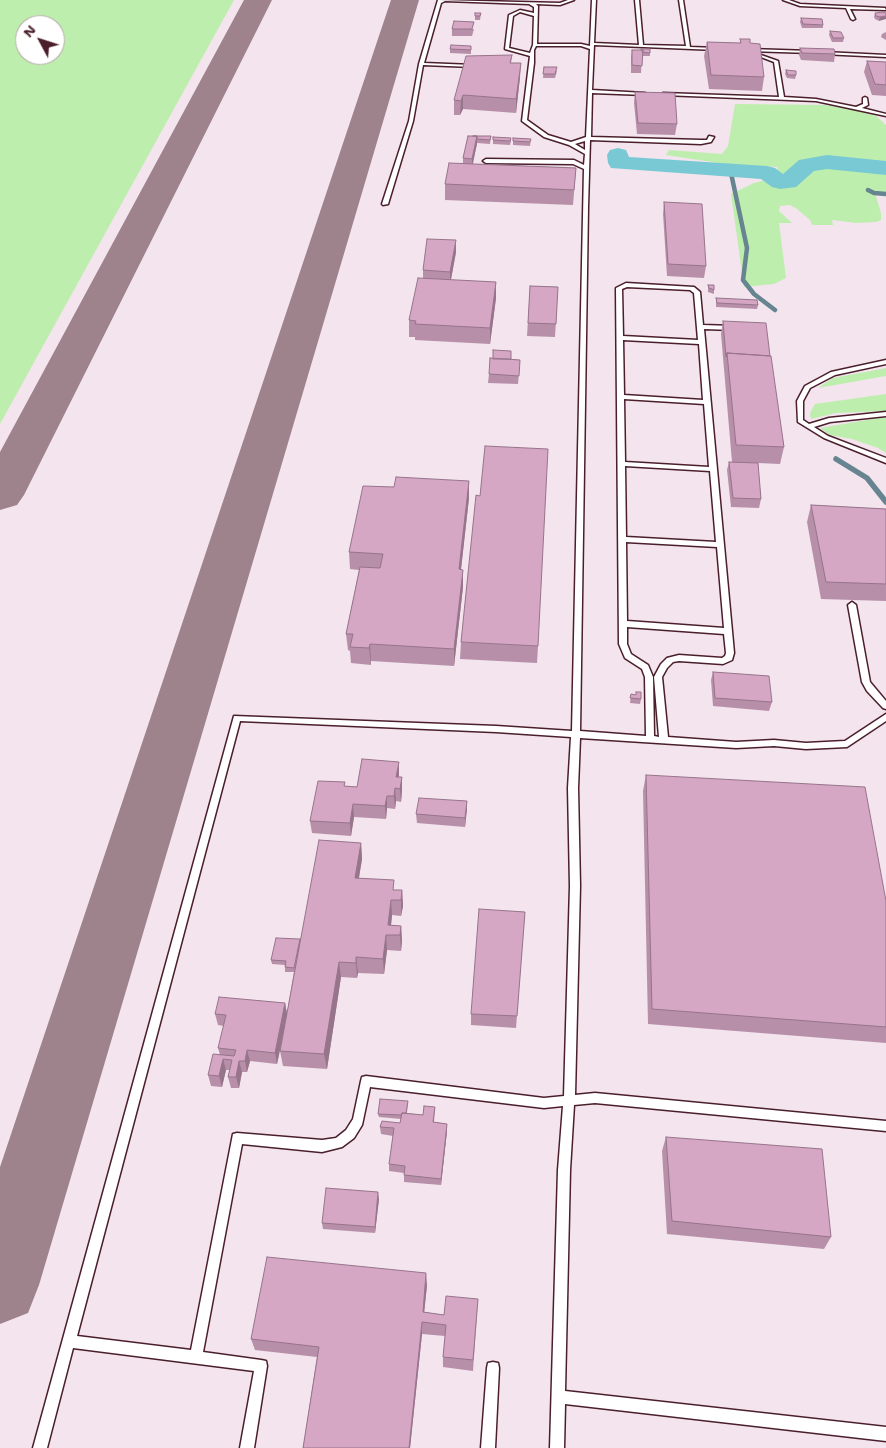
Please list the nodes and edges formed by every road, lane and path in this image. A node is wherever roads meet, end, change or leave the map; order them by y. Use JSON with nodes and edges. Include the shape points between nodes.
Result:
{"nodes":[{"id":1,"x":572,"y":0,"type":"edge"},
{"id":2,"x":594,"y":0,"type":"edge"},
{"id":3,"x":637,"y":0,"type":"edge"},
{"id":4,"x":681,"y":0,"type":"edge"},
{"id":5,"x":785,"y":0,"type":"edge"},
{"id":6,"x":440,"y":1,"type":"edge"},
{"id":7,"x":551,"y":4,"type":"joint"},
{"id":8,"x":847,"y":7,"type":"junction"},
{"id":9,"x":535,"y":9,"type":"junction"},
{"id":10,"x":885,"y":9,"type":"edge"},
{"id":11,"x":853,"y":19,"type":"dead end"},
{"id":12,"x":592,"y":45,"type":"junction"},
{"id":13,"x":641,"y":46,"type":"junction"},
{"id":14,"x":534,"y":48,"type":"junction"},
{"id":15,"x":688,"y":48,"type":"junction"},
{"id":16,"x":721,"y":49,"type":"edge"},
{"id":17,"x":740,"y":50,"type":"edge"},
{"id":18,"x":763,"y":56,"type":"edge"},
{"id":19,"x":886,"y":56,"type":"edge"},
{"id":20,"x":532,"y":62,"type":"junction"},
{"id":21,"x":421,"y":64,"type":"junction"},
{"id":22,"x":478,"y":66,"type":"edge"},
{"id":23,"x":525,"y":67,"type":"dead end"},
{"id":24,"x":590,"y":91,"type":"junction"},
{"id":25,"x":782,"y":98,"type":"junction"},
{"id":26,"x":865,"y":98,"type":"dead end"},
{"id":27,"x":858,"y":108,"type":"junction"},
{"id":28,"x":868,"y":110,"type":"junction"},
{"id":29,"x":886,"y":110,"type":"edge"},
{"id":30,"x":886,"y":115,"type":"edge"},
{"id":31,"x":588,"y":138,"type":"junction"},
{"id":32,"x":711,"y":138,"type":"dead end"},
{"id":33,"x":571,"y":144,"type":"junction"},
{"id":34,"x":587,"y":156,"type":"junction"},
{"id":35,"x":486,"y":161,"type":"dead end"},
{"id":36,"x":574,"y":162,"type":"junction"},
{"id":37,"x":586,"y":168,"type":"junction"},
{"id":38,"x":385,"y":204,"type":"dead end"},
{"id":39,"x":700,"y":327,"type":"junction"},
{"id":40,"x":737,"y":328,"type":"edge"},
{"id":41,"x":620,"y":338,"type":"junction"},
{"id":42,"x":702,"y":342,"type":"junction"},
{"id":43,"x":886,"y":362,"type":"edge"},
{"id":44,"x":621,"y":397,"type":"junction"},
{"id":45,"x":707,"y":402,"type":"junction"},
{"id":46,"x":886,"y":414,"type":"edge"},
{"id":47,"x":809,"y":426,"type":"junction"},
{"id":48,"x":886,"y":461,"type":"edge"},
{"id":49,"x":622,"y":464,"type":"junction"},
{"id":50,"x":713,"y":469,"type":"junction"},
{"id":51,"x":622,"y":539,"type":"junction"},
{"id":52,"x":720,"y":545,"type":"junction"},
{"id":53,"x":852,"y":605,"type":"dead end"},
{"id":54,"x":623,"y":624,"type":"junction"},
{"id":55,"x":728,"y":631,"type":"junction"},
{"id":56,"x":886,"y":706,"type":"edge"},
{"id":57,"x":886,"y":717,"type":"edge"},
{"id":58,"x":576,"y":734,"type":"junction"},
{"id":59,"x":650,"y":739,"type":"junction"},
{"id":60,"x":664,"y":740,"type":"junction"},
{"id":61,"x":568,"y":1101,"type":"junction"},
{"id":62,"x":886,"y":1126,"type":"edge"},
{"id":63,"x":69,"y":1341,"type":"junction"},
{"id":64,"x":196,"y":1357,"type":"junction"},
{"id":65,"x":493,"y":1368,"type":"dead end"},
{"id":66,"x":558,"y":1398,"type":"junction"},
{"id":67,"x":886,"y":1434,"type":"edge"},
{"id":68,"x":40,"y":1448,"type":"edge"},
{"id":69,"x":247,"y":1448,"type":"edge"},
{"id":70,"x":488,"y":1448,"type":"edge"},
{"id":71,"x":557,"y":1448,"type":"edge"}],
"edges":[{"from":1,"to":7,"type":"lane"},
{"from":2,"to":12,"type":"lane"},
{"from":3,"to":13,"type":"lane"},
{"from":4,"to":15,"type":"lane"},
{"from":5,"to":8,"type":"lane","via":[[800,5]]},
{"from":6,"to":9,"type":"lane"},
{"from":6,"to":21,"type":"lane"},
{"from":7,"to":9,"type":"lane"},
{"from":8,"to":10,"type":"lane"},
{"from":8,"to":11,"type":"lane"},
{"from":9,"to":14,"type":"lane"},
{"from":9,"to":14,"type":"lane","via":[[511,15],[507,49],[524,53]]},
{"from":12,"to":13,"type":"lane"},
{"from":12,"to":14,"type":"lane","via":[[546,44]]},
{"from":12,"to":24,"type":"lane"},
{"from":13,"to":15,"type":"lane"},
{"from":14,"to":20,"type":"lane"},
{"from":15,"to":16,"type":"lane"},
{"from":17,"to":19,"type":"lane"},
{"from":18,"to":25,"type":"lane","via":[[776,60]]},
{"from":20,"to":23,"type":"lane"},
{"from":20,"to":33,"type":"lane","via":[[524,121],[546,136]]},
{"from":21,"to":22,"type":"lane"},
{"from":21,"to":38,"type":"lane","via":[[412,120]]},
{"from":24,"to":25,"type":"lane"},
{"from":24,"to":31,"type":"lane"},
{"from":25,"to":27,"type":"lane"},
{"from":26,"to":27,"type":"lane","via":[[866,105]]},
{"from":27,"to":28,"type":"lane"},
{"from":28,"to":29,"type":"lane"},
{"from":28,"to":30,"type":"lane"},
{"from":31,"to":32,"type":"lane","via":[[701,142]]},
{"from":31,"to":33,"type":"lane"},
{"from":31,"to":34,"type":"lane"},
{"from":33,"to":34,"type":"lane"},
{"from":34,"to":36,"type":"lane"},
{"from":34,"to":37,"type":"lane"},
{"from":35,"to":36,"type":"lane"},
{"from":36,"to":37,"type":"lane"},
{"from":37,"to":58,"type":"lane"},
{"from":39,"to":40,"type":"lane"},
{"from":39,"to":41,"type":"lane","via":[[695,289],[622,285],[619,288]]},
{"from":39,"to":42,"type":"lane"},
{"from":41,"to":42,"type":"lane"},
{"from":41,"to":44,"type":"lane"},
{"from":42,"to":45,"type":"lane"},
{"from":43,"to":47,"type":"lane","via":[[833,373],[807,387],[800,401],[800,421]]},
{"from":44,"to":45,"type":"lane"},
{"from":44,"to":49,"type":"lane"},
{"from":45,"to":50,"type":"lane"},
{"from":46,"to":47,"type":"lane","via":[[829,420]]},
{"from":47,"to":48,"type":"lane","via":[[826,437]]},
{"from":49,"to":50,"type":"lane"},
{"from":49,"to":51,"type":"lane"},
{"from":50,"to":52,"type":"lane"},
{"from":51,"to":52,"type":"lane"},
{"from":51,"to":54,"type":"lane"},
{"from":52,"to":55,"type":"lane"},
{"from":53,"to":56,"type":"lane","via":[[866,682]]},
{"from":54,"to":55,"type":"lane"},
{"from":54,"to":59,"type":"lane","via":[[623,644],[628,656],[645,667],[649,677]]},
{"from":55,"to":60,"type":"lane","via":[[729,658],[679,658],[670,660],[660,672]]},
{"from":57,"to":60,"type":"lane","via":[[847,744],[736,745]]},
{"from":58,"to":59,"type":"lane"},
{"from":58,"to":61,"type":"lane"},
{"from":58,"to":63,"type":"lane","via":[[237,718]]},
{"from":59,"to":60,"type":"lane"},
{"from":61,"to":62,"type":"lane","via":[[604,1099]]},
{"from":61,"to":64,"type":"lane","via":[[544,1103],[366,1082],[358,1121],[350,1134],[338,1143],[322,1146],[237,1138]]},
{"from":61,"to":66,"type":"lane"},
{"from":63,"to":64,"type":"lane"},
{"from":63,"to":68,"type":"lane"},
{"from":64,"to":69,"type":"lane","via":[[261,1366]]},
{"from":65,"to":70,"type":"lane"},
{"from":66,"to":67,"type":"lane"},
{"from":66,"to":71,"type":"lane"}]}
